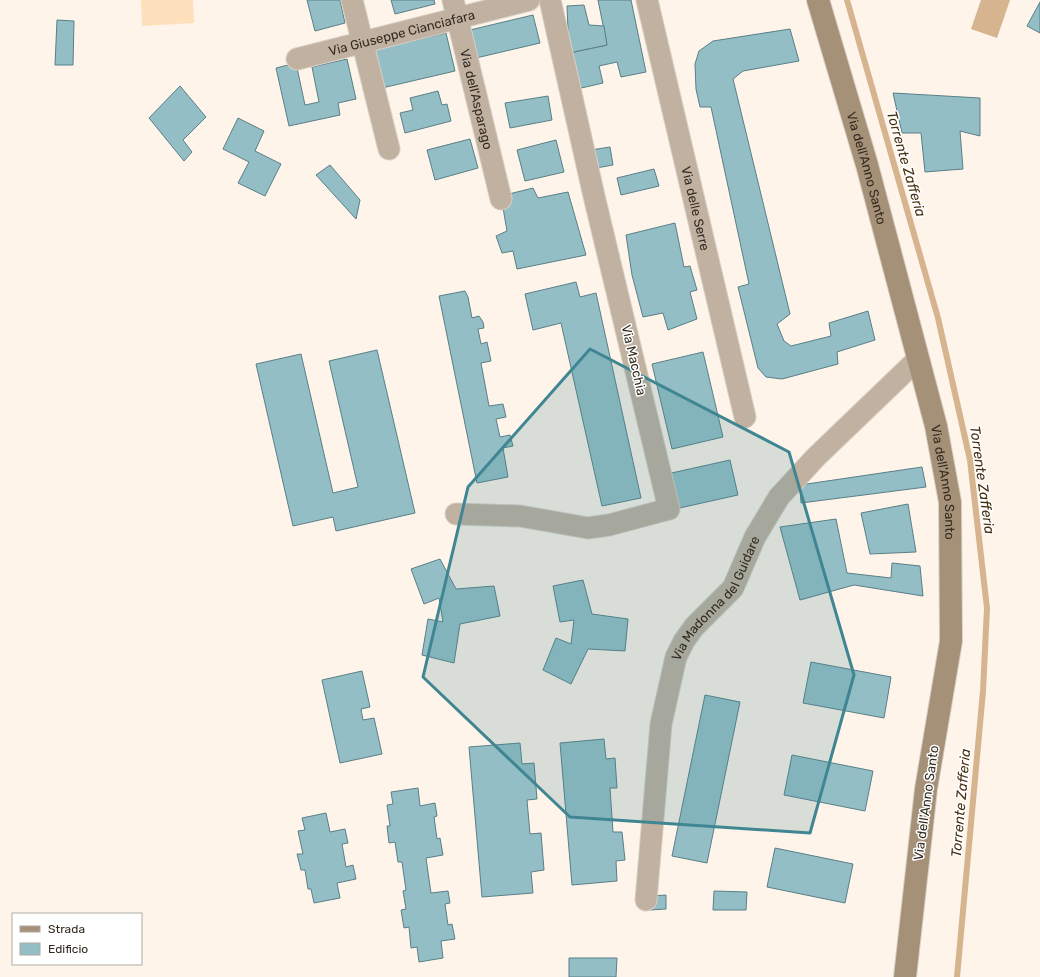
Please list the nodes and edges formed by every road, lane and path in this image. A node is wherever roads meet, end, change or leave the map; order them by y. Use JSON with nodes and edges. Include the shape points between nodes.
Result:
{"nodes":[{"id":1,"x":352,"y":0,"type":"edge"},
{"id":2,"x":529,"y":0,"type":"edge"},
{"id":3,"x":550,"y":0,"type":"edge"},
{"id":4,"x":647,"y":0,"type":"edge"},
{"id":5,"x":818,"y":0,"type":"edge"},
{"id":6,"x":455,"y":10,"type":"edge"},
{"id":7,"x":362,"y":42,"type":"junction"},
{"id":8,"x":297,"y":60,"type":"dead end"},
{"id":9,"x":389,"y":149,"type":"dead end"},
{"id":10,"x":501,"y":199,"type":"dead end"},
{"id":11,"x":918,"y":359,"type":"junction"},
{"id":12,"x":745,"y":417,"type":"dead end"},
{"id":13,"x":456,"y":514,"type":"dead end"},
{"id":14,"x":646,"y":900,"type":"dead end"},
{"id":15,"x":905,"y":977,"type":"edge"}],
"edges":[{"from":1,"to":7,"type":"street"},
{"from":2,"to":6,"type":"street","name":"Via Giuseppe Cianciafara"},
{"from":3,"to":13,"type":"street","name":"Via Macchia","via":[[669,508],[609,525],[588,528],[520,516]]},
{"from":4,"to":12,"type":"street","name":"Via delle Serre"},
{"from":5,"to":11,"type":"street","name":"Via dell'Anno Santo","via":[[867,165]]},
{"from":6,"to":7,"type":"street","name":"Via Giuseppe Cianciafara"},
{"from":6,"to":10,"type":"street","name":"Via dell'Asparago"},
{"from":7,"to":8,"type":"street","name":"Via Giuseppe Cianciafara"},
{"from":7,"to":9,"type":"street"},
{"from":11,"to":14,"type":"street","name":"Via Madonna del Guidare","via":[[816,457],[779,497],[755,537],[733,588],[684,641],[676,657],[661,724]]},
{"from":11,"to":15,"type":"street","name":"Via dell'Anno Santo","via":[[936,426],[950,502],[952,610],[951,640],[926,789]]}]}
